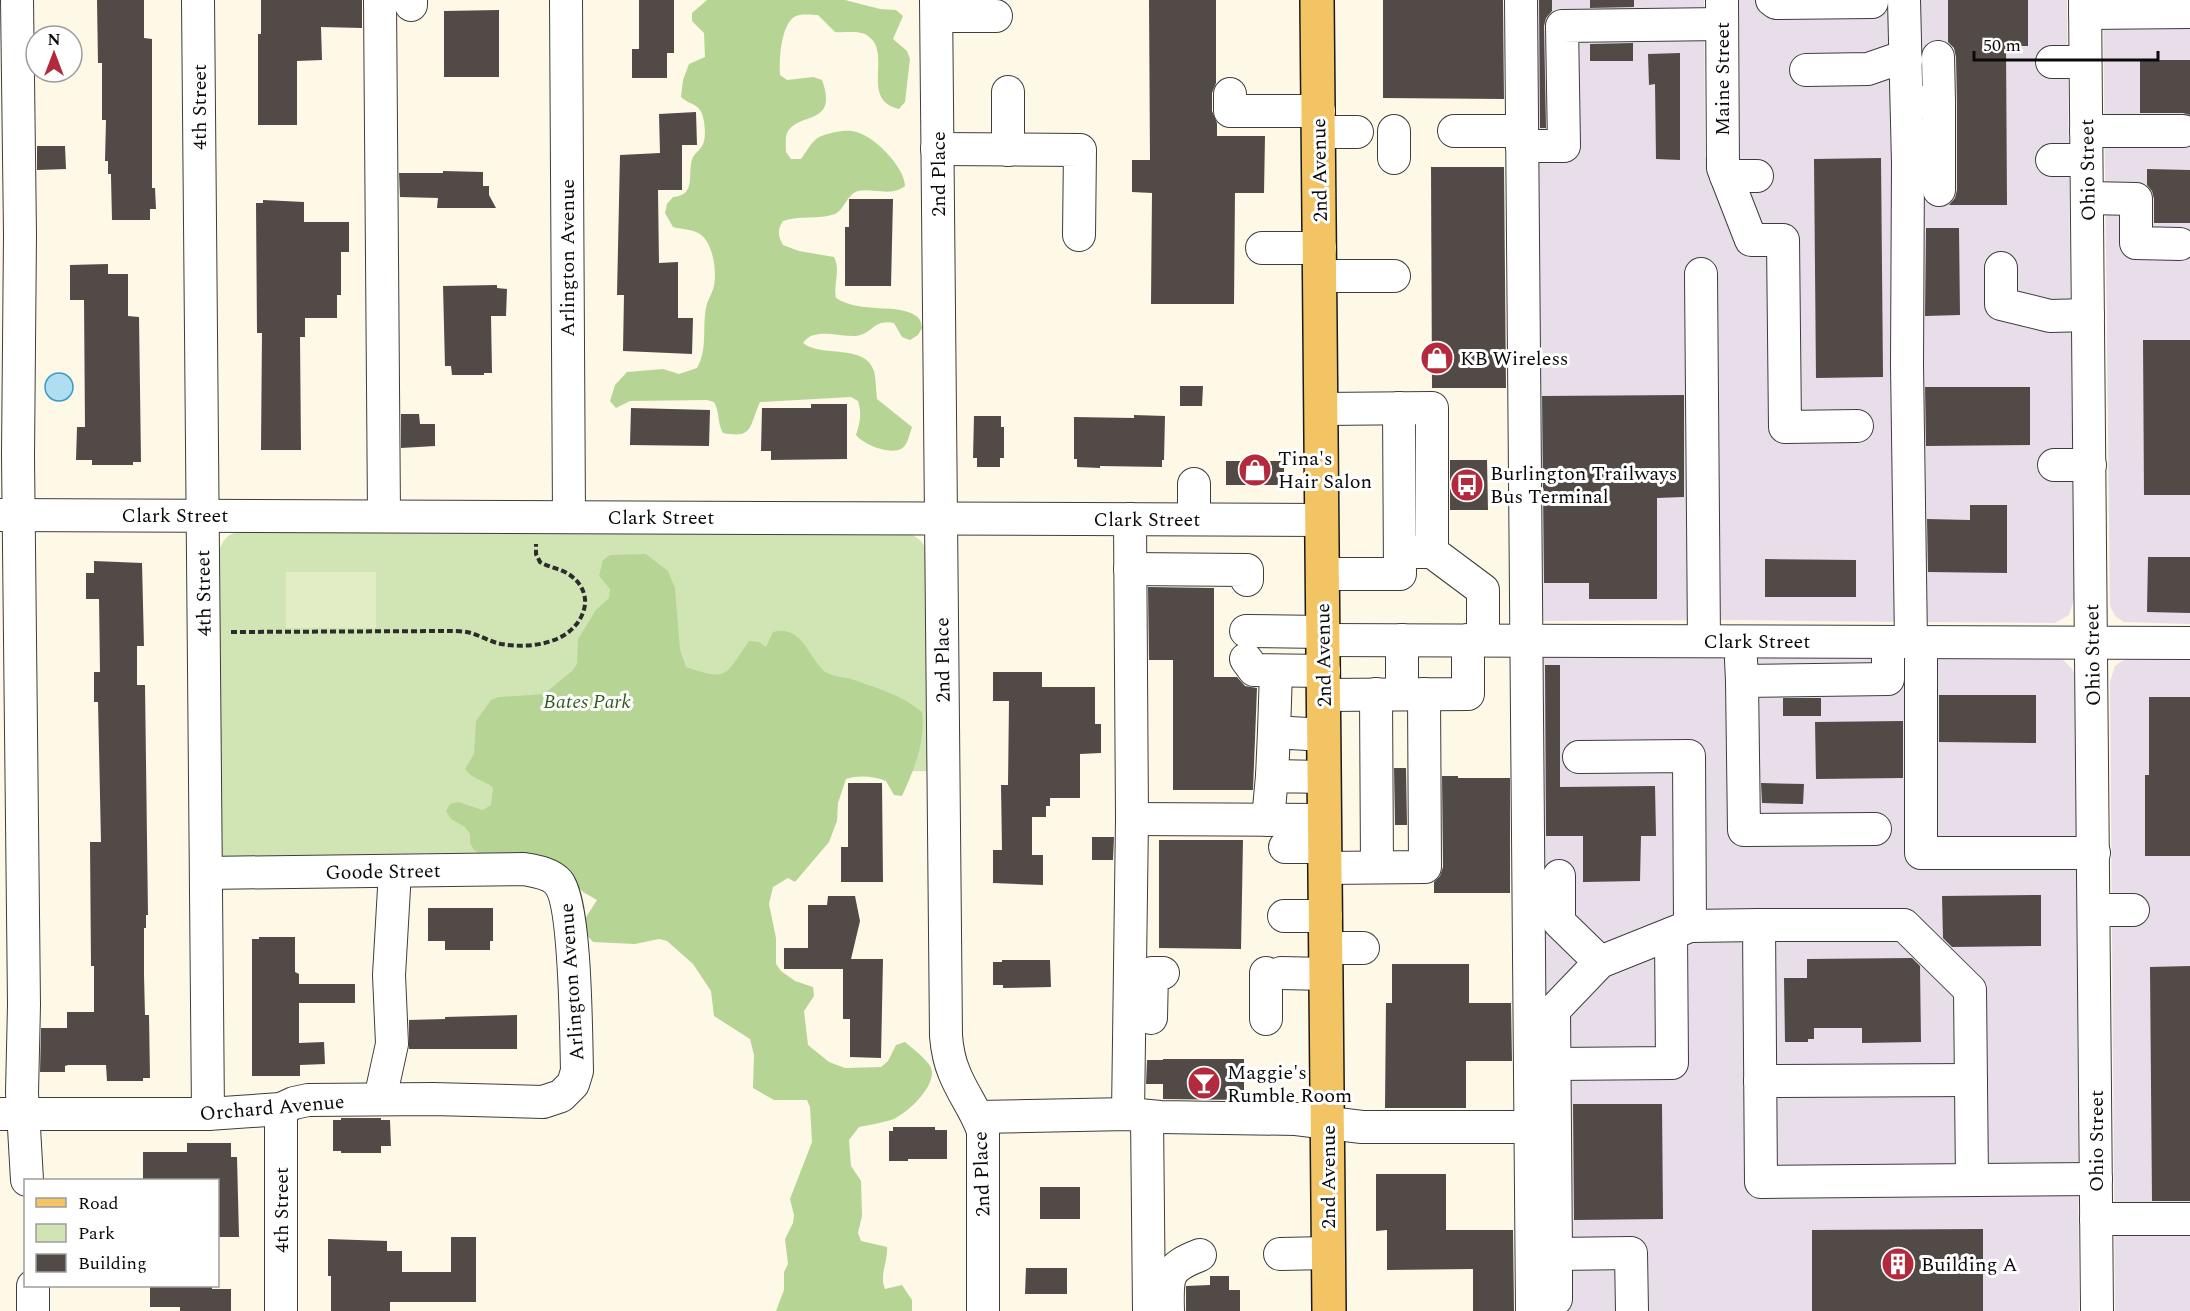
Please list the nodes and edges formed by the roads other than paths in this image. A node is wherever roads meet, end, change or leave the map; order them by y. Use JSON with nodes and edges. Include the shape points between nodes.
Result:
{"nodes":[{"id":1,"x":17,"y":0,"type":"edge"},
{"id":2,"x":198,"y":0,"type":"edge"},
{"id":3,"x":380,"y":0,"type":"edge"},
{"id":4,"x":566,"y":0,"type":"edge"},
{"id":5,"x":1317,"y":0,"type":"edge"},
{"id":6,"x":1521,"y":0,"type":"edge"},
{"id":7,"x":1772,"y":0,"type":"edge"},
{"id":8,"x":1904,"y":0,"type":"edge"},
{"id":9,"x":1872,"y":2,"type":"dead end"},
{"id":10,"x":2085,"y":6,"type":"edge"},
{"id":11,"x":2143,"y":6,"type":"edge"},
{"id":12,"x":937,"y":8,"type":"edge"},
{"id":13,"x":1722,"y":12,"type":"edge"},
{"id":14,"x":2190,"y":12,"type":"edge"},
{"id":15,"x":996,"y":16,"type":"dead end"},
{"id":16,"x":1938,"y":57,"type":"dead end"},
{"id":17,"x":1906,"y":60,"type":"junction"},
{"id":18,"x":2085,"y":62,"type":"junction"},
{"id":19,"x":2052,"y":63,"type":"dead end"},
{"id":20,"x":1806,"y":70,"type":"dead end"},
{"id":21,"x":1008,"y":92,"type":"dead end"},
{"id":22,"x":1230,"y":94,"type":"dead end"},
{"id":23,"x":1907,"y":102,"type":"junction"},
{"id":24,"x":1939,"y":102,"type":"junction"},
{"id":25,"x":1319,"y":121,"type":"junction"},
{"id":26,"x":1454,"y":131,"type":"dead end"},
{"id":27,"x":2183,"y":131,"type":"dead end"},
{"id":28,"x":1357,"y":132,"type":"dead end"},
{"id":29,"x":1522,"y":138,"type":"junction"},
{"id":30,"x":2086,"y":146,"type":"junction"},
{"id":31,"x":938,"y":149,"type":"junction"},
{"id":32,"x":1008,"y":150,"type":"junction"},
{"id":33,"x":2052,"y":160,"type":"dead end"},
{"id":34,"x":1725,"y":167,"type":"junction"},
{"id":35,"x":1757,"y":176,"type":"dead end"},
{"id":36,"x":1939,"y":190,"type":"dead end"},
{"id":37,"x":2087,"y":198,"type":"junction"},
{"id":38,"x":1079,"y":235,"type":"dead end"},
{"id":39,"x":2180,"y":244,"type":"dead end"},
{"id":40,"x":1262,"y":248,"type":"dead end"},
{"id":41,"x":1320,"y":262,"type":"junction"},
{"id":42,"x":2001,"y":268,"type":"dead end"},
{"id":43,"x":1701,"y":274,"type":"dead end"},
{"id":44,"x":1394,"y":276,"type":"dead end"},
{"id":45,"x":2088,"y":315,"type":"junction"},
{"id":46,"x":1396,"y":400,"type":"junction"},
{"id":47,"x":1321,"y":409,"type":"junction"},
{"id":48,"x":1857,"y":426,"type":"dead end"},
{"id":49,"x":2054,"y":465,"type":"dead end"},
{"id":50,"x":2090,"y":465,"type":"junction"},
{"id":51,"x":1194,"y":484,"type":"dead end"},
{"id":52,"x":10,"y":515,"type":"edge"},
{"id":53,"x":202,"y":516,"type":"junction"},
{"id":54,"x":384,"y":516,"type":"junction"},
{"id":55,"x":569,"y":517,"type":"junction"},
{"id":56,"x":941,"y":518,"type":"junction"},
{"id":57,"x":1130,"y":519,"type":"junction"},
{"id":58,"x":1194,"y":519,"type":"junction"},
{"id":59,"x":1322,"y":520,"type":"junction"},
{"id":60,"x":1432,"y":552,"type":"junction"},
{"id":61,"x":1400,"y":553,"type":"junction"},
{"id":62,"x":1130,"y":569,"type":"junction"},
{"id":63,"x":1323,"y":574,"type":"junction"},
{"id":64,"x":1247,"y":580,"type":"dead end"},
{"id":65,"x":1402,"y":640,"type":"junction"},
{"id":66,"x":1476,"y":640,"type":"junction"},
{"id":67,"x":1526,"y":640,"type":"junction"},
{"id":68,"x":1704,"y":641,"type":"junction"},
{"id":69,"x":1741,"y":641,"type":"junction"},
{"id":70,"x":1907,"y":642,"type":"junction"},
{"id":71,"x":2092,"y":643,"type":"junction"},
{"id":72,"x":2190,"y":643,"type":"edge"},
{"id":73,"x":1276,"y":672,"type":"junction"},
{"id":74,"x":1324,"y":681,"type":"junction"},
{"id":75,"x":1742,"y":681,"type":"junction"},
{"id":76,"x":1401,"y":694,"type":"junction"},
{"id":77,"x":1275,"y":723,"type":"junction"},
{"id":78,"x":1579,"y":757,"type":"dead end"},
{"id":79,"x":1272,"y":776,"type":"junction"},
{"id":80,"x":1324,"y":777,"type":"junction"},
{"id":81,"x":1132,"y":819,"type":"junction"},
{"id":82,"x":1268,"y":820,"type":"junction"},
{"id":83,"x":1875,"y":829,"type":"dead end"},
{"id":84,"x":1325,"y":845,"type":"junction"},
{"id":85,"x":1285,"y":847,"type":"dead end"},
{"id":86,"x":2094,"y":853,"type":"junction"},
{"id":87,"x":1377,"y":867,"type":"junction"},
{"id":88,"x":394,"y":872,"type":"junction"},
{"id":89,"x":206,"y":873,"type":"junction"},
{"id":90,"x":1559,"y":876,"type":"dead end"},
{"id":91,"x":558,"y":882,"type":"joint"},
{"id":92,"x":2094,"y":910,"type":"junction"},
{"id":93,"x":2133,"y":910,"type":"dead end"},
{"id":94,"x":1284,"y":916,"type":"dead end"},
{"id":95,"x":1326,"y":916,"type":"junction"},
{"id":96,"x":1759,"y":925,"type":"junction"},
{"id":97,"x":1680,"y":930,"type":"junction"},
{"id":98,"x":1363,"y":948,"type":"dead end"},
{"id":99,"x":1326,"y":961,"type":"junction"},
{"id":100,"x":1600,"y":962,"type":"junction"},
{"id":101,"x":1163,"y":973,"type":"dead end"},
{"id":102,"x":1266,"y":1019,"type":"dead end"},
{"id":103,"x":1145,"y":1025,"type":"junction"},
{"id":104,"x":1554,"y":1064,"type":"junction"},
{"id":105,"x":1971,"y":1080,"type":"junction"},
{"id":106,"x":1760,"y":1081,"type":"junction"},
{"id":107,"x":380,"y":1100,"type":"junction"},
{"id":108,"x":543,"y":1102,"type":"joint"},
{"id":109,"x":281,"y":1109,"type":"junction"},
{"id":110,"x":12,"y":1114,"type":"edge"},
{"id":111,"x":208,"y":1114,"type":"junction"},
{"id":112,"x":1137,"y":1115,"type":"junction"},
{"id":113,"x":978,"y":1117,"type":"junction"},
{"id":114,"x":1328,"y":1124,"type":"junction"},
{"id":115,"x":1531,"y":1127,"type":"junction"},
{"id":116,"x":27,"y":1179,"type":"edge"},
{"id":117,"x":2096,"y":1179,"type":"junction"},
{"id":118,"x":1971,"y":1180,"type":"junction"},
{"id":119,"x":2096,"y":1219,"type":"junction"},
{"id":120,"x":2190,"y":1219,"type":"edge"},
{"id":121,"x":1329,"y":1253,"type":"junction"},
{"id":122,"x":1280,"y":1254,"type":"dead end"},
{"id":123,"x":1556,"y":1254,"type":"junction"},
{"id":124,"x":1200,"y":1255,"type":"dead end"},
{"id":125,"x":33,"y":1287,"type":"edge"},
{"id":126,"x":1532,"y":1305,"type":"edge"},
{"id":127,"x":33,"y":1311,"type":"edge"},
{"id":128,"x":281,"y":1311,"type":"edge"},
{"id":129,"x":983,"y":1311,"type":"edge"},
{"id":130,"x":1149,"y":1311,"type":"edge"},
{"id":131,"x":1168,"y":1311,"type":"edge"},
{"id":132,"x":1329,"y":1311,"type":"edge"},
{"id":133,"x":1632,"y":1311,"type":"edge"},
{"id":134,"x":2097,"y":1311,"type":"edge"}],
"edges":[{"from":1,"to":52,"type":"street","via":[[18,456]]},
{"from":2,"to":53,"type":"street","name":"4th Street"},
{"from":3,"to":54,"type":"street"},
{"from":4,"to":55,"type":"street","name":"Arlington Avenue"},
{"from":5,"to":25,"type":"main road","name":"2nd Avenue"},
{"from":6,"to":29,"type":"street"},
{"from":7,"to":9,"type":"street"},
{"from":8,"to":17,"type":"street"},
{"from":10,"to":11,"type":"street"},
{"from":10,"to":18,"type":"street","name":"Ohio Street"},
{"from":11,"to":14,"type":"street"},
{"from":12,"to":15,"type":"street"},
{"from":12,"to":31,"type":"street","name":"2nd Place"},
{"from":13,"to":29,"type":"street","via":[[1562,26],[1564,146]]},
{"from":13,"to":34,"type":"street","name":"Maine Street"},
{"from":16,"to":24,"type":"street"},
{"from":17,"to":20,"type":"street","via":[[1868,69]]},
{"from":17,"to":23,"type":"street"},
{"from":18,"to":19,"type":"street"},
{"from":18,"to":30,"type":"street","name":"Ohio Street"},
{"from":21,"to":32,"type":"street"},
{"from":22,"to":25,"type":"street","via":[[1230,111]]},
{"from":23,"to":24,"type":"street"},
{"from":23,"to":70,"type":"street","via":[[1914,464]]},
{"from":24,"to":36,"type":"street"},
{"from":25,"to":28,"type":"street"},
{"from":25,"to":41,"type":"main road","name":"2nd Avenue"},
{"from":26,"to":29,"type":"street"},
{"from":27,"to":30,"type":"street"},
{"from":29,"to":67,"type":"street","via":[[1528,335]]},
{"from":30,"to":33,"type":"street"},
{"from":30,"to":37,"type":"street","name":"Ohio Street"},
{"from":31,"to":32,"type":"street"},
{"from":31,"to":56,"type":"street","name":"2nd Place"},
{"from":32,"to":38,"type":"street","via":[[1080,150]]},
{"from":34,"to":35,"type":"street"},
{"from":34,"to":48,"type":"street","via":[[1751,240],[1782,240],[1785,427]]},
{"from":37,"to":39,"type":"street","via":[[2136,199],[2136,243]]},
{"from":37,"to":45,"type":"street","name":"Ohio Street"},
{"from":40,"to":41,"type":"street"},
{"from":41,"to":44,"type":"street"},
{"from":41,"to":47,"type":"main road","name":"2nd Avenue"},
{"from":42,"to":45,"type":"street","via":[[2001,304],[2050,316]]},
{"from":43,"to":68,"type":"street"},
{"from":45,"to":50,"type":"street","name":"Ohio Street"},
{"from":46,"to":47,"type":"street"},
{"from":46,"to":60,"type":"street","via":[[1432,408]]},
{"from":46,"to":61,"type":"street"},
{"from":47,"to":59,"type":"main road","name":"2nd Avenue"},
{"from":49,"to":50,"type":"street"},
{"from":50,"to":71,"type":"street","name":"Ohio Street"},
{"from":51,"to":58,"type":"street"},
{"from":52,"to":53,"type":"street","name":"Clark Street"},
{"from":52,"to":110,"type":"street"},
{"from":53,"to":54,"type":"street","name":"Clark Street"},
{"from":53,"to":89,"type":"street","name":"4th Street"},
{"from":54,"to":55,"type":"street","name":"Clark Street"},
{"from":55,"to":56,"type":"street","name":"Clark Street"},
{"from":56,"to":57,"type":"street","name":"Clark Street"},
{"from":56,"to":113,"type":"street","name":"2nd Place","via":[[946,1036],[954,1074]]},
{"from":57,"to":58,"type":"street","name":"Clark Street"},
{"from":57,"to":62,"type":"street"},
{"from":58,"to":59,"type":"street","name":"Clark Street"},
{"from":59,"to":63,"type":"main road","name":"2nd Avenue"},
{"from":60,"to":61,"type":"street"},
{"from":60,"to":66,"type":"street","via":[[1483,590]]},
{"from":61,"to":63,"type":"street","via":[[1400,574]]},
{"from":62,"to":64,"type":"street","via":[[1247,570]]},
{"from":62,"to":81,"type":"street"},
{"from":63,"to":74,"type":"main road","name":"2nd Avenue"},
{"from":65,"to":66,"type":"street","name":"Clark Street"},
{"from":65,"to":74,"type":"street","name":"Clark Street"},
{"from":65,"to":76,"type":"street"},
{"from":66,"to":67,"type":"street","name":"Clark Street"},
{"from":66,"to":76,"type":"street","via":[[1468,694]]},
{"from":67,"to":68,"type":"street","name":"Clark Street"},
{"from":67,"to":115,"type":"street","via":[[1524,948]]},
{"from":68,"to":69,"type":"street","name":"Clark Street"},
{"from":69,"to":70,"type":"street","name":"Clark Street"},
{"from":69,"to":75,"type":"street"},
{"from":70,"to":71,"type":"street","name":"Clark Street"},
{"from":70,"to":75,"type":"street","via":[[1888,679]]},
{"from":70,"to":86,"type":"street","via":[[1921,853]]},
{"from":71,"to":72,"type":"street","name":"Clark Street"},
{"from":71,"to":86,"type":"street","name":"Ohio Street"},
{"from":73,"to":74,"type":"street"},
{"from":73,"to":74,"type":"street","via":[[1254,670],[1246,645]]},
{"from":73,"to":77,"type":"street"},
{"from":74,"to":76,"type":"street"},
{"from":74,"to":77,"type":"street"},
{"from":74,"to":80,"type":"main road","name":"2nd Avenue"},
{"from":75,"to":83,"type":"street","via":[[1744,830]]},
{"from":76,"to":87,"type":"street"},
{"from":76,"to":87,"type":"street","via":[[1425,867]]},
{"from":77,"to":79,"type":"street"},
{"from":78,"to":97,"type":"street","via":[[1689,756]]},
{"from":79,"to":80,"type":"street"},
{"from":79,"to":82,"type":"street"},
{"from":80,"to":84,"type":"main road","name":"2nd Avenue"},
{"from":81,"to":82,"type":"street"},
{"from":81,"to":103,"type":"street"},
{"from":82,"to":84,"type":"street"},
{"from":84,"to":85,"type":"street"},
{"from":84,"to":87,"type":"street"},
{"from":84,"to":95,"type":"main road","name":"2nd Avenue"},
{"from":86,"to":92,"type":"street","name":"Ohio Street"},
{"from":88,"to":89,"type":"street","name":"Goode Street"},
{"from":88,"to":91,"type":"street","name":"Goode Street","via":[[524,869]]},
{"from":88,"to":107,"type":"street","via":[[389,975],[392,1044]]},
{"from":89,"to":111,"type":"street","name":"4th Street"},
{"from":90,"to":100,"type":"street","via":[[1559,922]]},
{"from":91,"to":108,"type":"street","name":"Arlington Avenue","via":[[566,897],[571,925],[577,1071],[573,1084],[561,1096]]},
{"from":92,"to":93,"type":"street"},
{"from":92,"to":117,"type":"street","name":"Ohio Street"},
{"from":94,"to":95,"type":"street"},
{"from":95,"to":99,"type":"main road","name":"2nd Avenue"},
{"from":96,"to":97,"type":"street"},
{"from":96,"to":105,"type":"street","via":[[1904,925],[1970,990]]},
{"from":96,"to":106,"type":"street"},
{"from":97,"to":100,"type":"street"},
{"from":97,"to":104,"type":"street","via":[[1672,1063]]},
{"from":98,"to":99,"type":"street"},
{"from":99,"to":102,"type":"street","via":[[1274,973]]},
{"from":99,"to":114,"type":"main road","name":"2nd Avenue"},
{"from":100,"to":104,"type":"street","via":[[1554,1010]]},
{"from":101,"to":103,"type":"street","via":[[1152,973]]},
{"from":103,"to":112,"type":"street"},
{"from":104,"to":123,"type":"street"},
{"from":105,"to":106,"type":"street"},
{"from":105,"to":118,"type":"street"},
{"from":106,"to":118,"type":"street","via":[[1761,1182]]},
{"from":107,"to":108,"type":"street","name":"Orchard Avenue"},
{"from":107,"to":109,"type":"street","name":"Orchard Avenue","via":[[308,1100]]},
{"from":109,"to":111,"type":"street","name":"Orchard Avenue"},
{"from":109,"to":128,"type":"street","name":"4th Street"},
{"from":110,"to":111,"type":"street","name":"Orchard Avenue"},
{"from":110,"to":116,"type":"street"},
{"from":112,"to":113,"type":"street"},
{"from":112,"to":114,"type":"street","via":[[1296,1119]]},
{"from":112,"to":130,"type":"street"},
{"from":113,"to":129,"type":"street","name":"2nd Place","via":[[983,1131]]},
{"from":114,"to":115,"type":"street"},
{"from":114,"to":121,"type":"main road","name":"2nd Avenue"},
{"from":115,"to":126,"type":"street"},
{"from":117,"to":118,"type":"street"},
{"from":117,"to":119,"type":"street","name":"Ohio Street"},
{"from":119,"to":120,"type":"street"},
{"from":119,"to":134,"type":"street","name":"Ohio Street"},
{"from":121,"to":122,"type":"street"},
{"from":121,"to":132,"type":"main road","name":"2nd Avenue"},
{"from":123,"to":126,"type":"street","via":[[1556,1299]]},
{"from":123,"to":133,"type":"street","via":[[1631,1253]]},
{"from":124,"to":131,"type":"street","via":[[1173,1269]]},
{"from":125,"to":127,"type":"street"}]}
